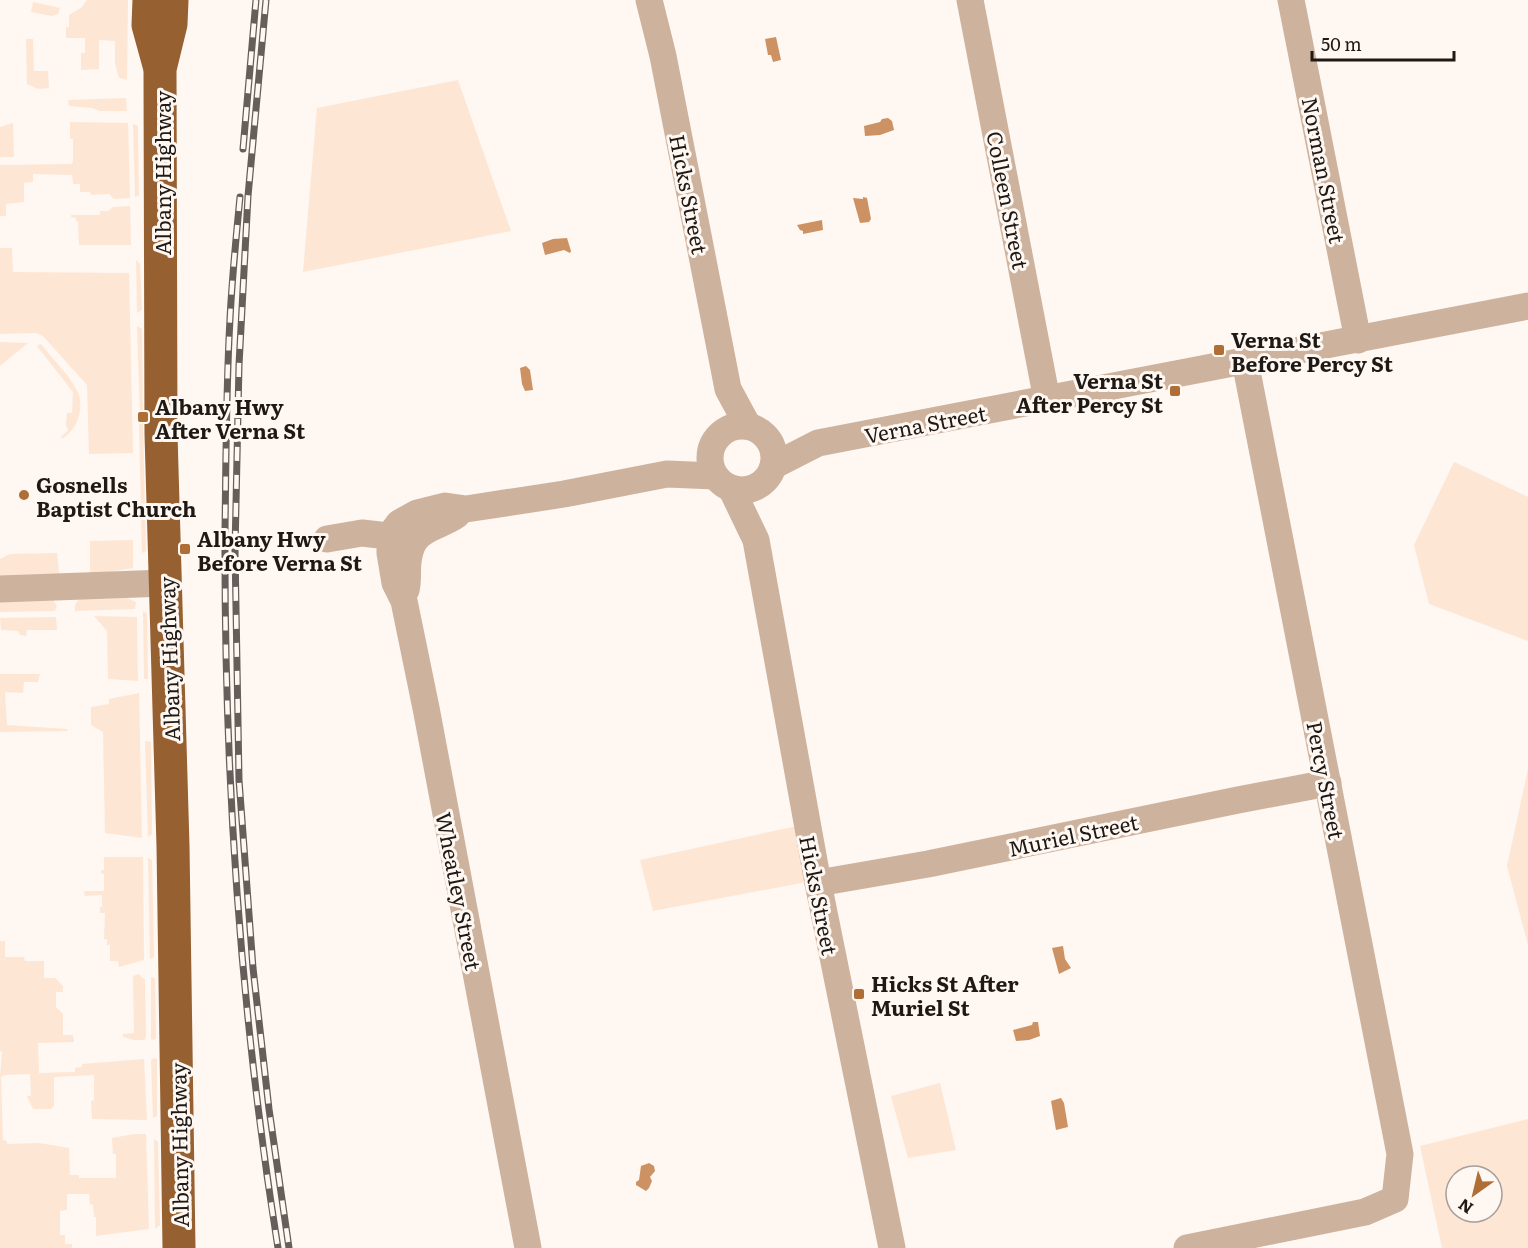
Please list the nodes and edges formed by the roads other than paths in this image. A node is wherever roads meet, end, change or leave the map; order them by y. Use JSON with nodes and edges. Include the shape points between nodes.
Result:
{"nodes":[{"id":1,"x":149,"y":0,"type":"edge"},
{"id":2,"x":172,"y":0,"type":"edge"},
{"id":3,"x":649,"y":0,"type":"edge"},
{"id":4,"x":970,"y":0,"type":"edge"},
{"id":5,"x":1291,"y":0,"type":"edge"},
{"id":6,"x":160,"y":69,"type":"junction"},
{"id":7,"x":1528,"y":306,"type":"edge"},
{"id":8,"x":1358,"y":340,"type":"junction"},
{"id":9,"x":1245,"y":361,"type":"junction"},
{"id":10,"x":728,"y":388,"type":"junction"},
{"id":11,"x":1047,"y":399,"type":"junction"},
{"id":12,"x":756,"y":431,"type":"junction"},
{"id":13,"x":717,"y":439,"type":"junction"},
{"id":14,"x":818,"y":443,"type":"junction"},
{"id":15,"x":770,"y":473,"type":"junction"},
{"id":16,"x":667,"y":474,"type":"junction"},
{"id":17,"x":723,"y":482,"type":"junction"},
{"id":18,"x":403,"y":538,"type":"junction"},
{"id":19,"x":327,"y":539,"type":"dead end"},
{"id":20,"x":756,"y":540,"type":"junction"},
{"id":21,"x":166,"y":583,"type":"junction"},
{"id":22,"x":0,"y":589,"type":"edge"},
{"id":23,"x":1328,"y":783,"type":"junction"},
{"id":24,"x":818,"y":884,"type":"junction"},
{"id":25,"x":179,"y":1248,"type":"edge"},
{"id":26,"x":528,"y":1248,"type":"edge"},
{"id":27,"x":892,"y":1248,"type":"edge"},
{"id":28,"x":1187,"y":1248,"type":"edge"}],
"edges":[{"from":1,"to":6,"type":"highway","name":"Albany Highway","via":[[148,25]]},
{"from":2,"to":6,"type":"highway","name":"Albany Highway","via":[[171,24]]},
{"from":3,"to":10,"type":"street","name":"Hicks Street"},
{"from":4,"to":11,"type":"street","name":"Colleen Street"},
{"from":5,"to":8,"type":"street","name":"Norman Street"},
{"from":6,"to":21,"type":"highway","name":"Albany Highway","via":[[161,423]]},
{"from":7,"to":8,"type":"street","name":"Verna Street"},
{"from":8,"to":9,"type":"street","name":"Verna Street"},
{"from":9,"to":11,"type":"street","name":"Verna Street"},
{"from":9,"to":23,"type":"street","name":"Percy Street"},
{"from":10,"to":12,"type":"street","name":"Hicks Street"},
{"from":10,"to":13,"type":"street","name":"Hicks Street"},
{"from":11,"to":14,"type":"street","name":"Verna Street"},
{"from":12,"to":13,"type":"street","via":[[729,428]]},
{"from":12,"to":14,"type":"street","name":"Verna Street"},
{"from":12,"to":15,"type":"street","via":[[771,444],[774,455]]},
{"from":13,"to":16,"type":"street"},
{"from":13,"to":17,"type":"street","via":[[710,461]]},
{"from":14,"to":15,"type":"street","name":"Verna Street"},
{"from":15,"to":17,"type":"street","via":[[750,489]]},
{"from":15,"to":20,"type":"street","name":"Hicks Street"},
{"from":16,"to":17,"type":"street"},
{"from":16,"to":18,"type":"street","via":[[466,509],[445,506],[417,513],[399,524]]},
{"from":17,"to":20,"type":"street","name":"Hicks Street"},
{"from":18,"to":19,"type":"street","via":[[362,533]]},
{"from":18,"to":26,"type":"street","name":"Wheatley Street","via":[[390,554],[395,583],[404,601]]},
{"from":20,"to":24,"type":"street","name":"Hicks Street"},
{"from":21,"to":22,"type":"street"},
{"from":21,"to":25,"type":"highway","name":"Albany Highway"},
{"from":23,"to":24,"type":"street","name":"Muriel Street"},
{"from":23,"to":28,"type":"street","name":"Percy Street","via":[[1400,1154],[1395,1199],[1365,1212]]},
{"from":24,"to":27,"type":"street","name":"Hicks Street"}]}
